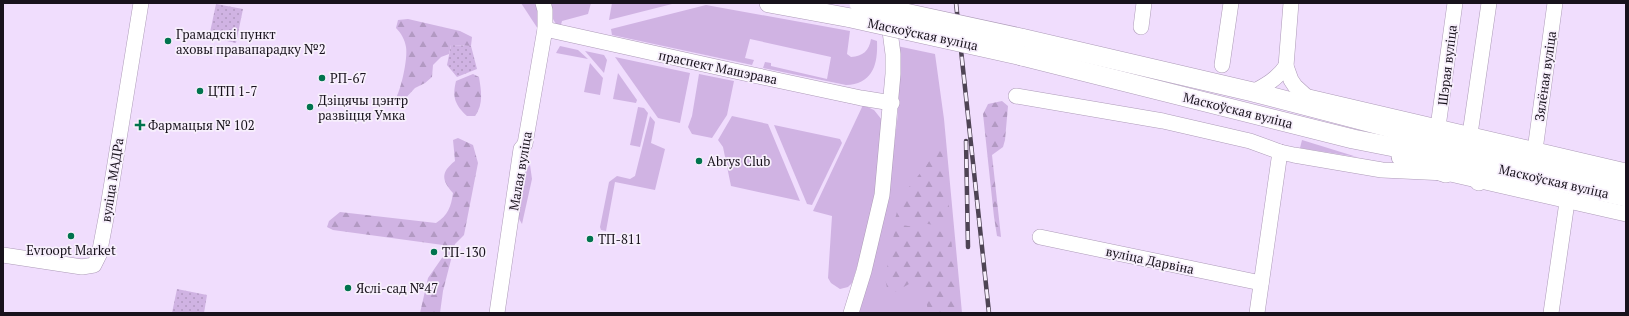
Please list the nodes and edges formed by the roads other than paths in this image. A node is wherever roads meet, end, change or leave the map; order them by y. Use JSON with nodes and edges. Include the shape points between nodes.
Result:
{"nodes":[{"id":1,"x":141,"y":3,"type":"edge"},
{"id":2,"x":769,"y":3,"type":"edge"},
{"id":3,"x":886,"y":3,"type":"edge"},
{"id":4,"x":1144,"y":3,"type":"edge"},
{"id":5,"x":1231,"y":3,"type":"edge"},
{"id":6,"x":1291,"y":3,"type":"edge"},
{"id":7,"x":1455,"y":3,"type":"edge"},
{"id":8,"x":1489,"y":3,"type":"edge"},
{"id":9,"x":1555,"y":3,"type":"edge"},
{"id":10,"x":545,"y":5,"type":"edge"},
{"id":11,"x":855,"y":11,"type":"edge"},
{"id":12,"x":1141,"y":28,"type":"dead end"},
{"id":13,"x":545,"y":29,"type":"junction"},
{"id":14,"x":1021,"y":47,"type":"junction"},
{"id":15,"x":1222,"y":65,"type":"dead end"},
{"id":16,"x":1286,"y":66,"type":"junction"},
{"id":17,"x":1252,"y":92,"type":"junction"},
{"id":18,"x":1016,"y":96,"type":"dead end"},
{"id":19,"x":1307,"y":97,"type":"junction"},
{"id":20,"x":892,"y":103,"type":"junction"},
{"id":21,"x":1438,"y":127,"type":"junction"},
{"id":22,"x":1353,"y":139,"type":"junction"},
{"id":23,"x":1535,"y":150,"type":"junction"},
{"id":24,"x":1280,"y":152,"type":"junction"},
{"id":25,"x":1476,"y":154,"type":"junction"},
{"id":26,"x":1626,"y":171,"type":"edge"},
{"id":27,"x":1446,"y":173,"type":"junction"},
{"id":28,"x":1626,"y":183,"type":"edge"},
{"id":29,"x":1626,"y":198,"type":"edge"},
{"id":30,"x":1567,"y":202,"type":"junction"},
{"id":31,"x":1626,"y":214,"type":"edge"},
{"id":32,"x":1040,"y":237,"type":"dead end"},
{"id":33,"x":3,"y":255,"type":"edge"},
{"id":34,"x":1260,"y":283,"type":"junction"},
{"id":35,"x":497,"y":313,"type":"edge"},
{"id":36,"x":851,"y":313,"type":"edge"},
{"id":37,"x":1257,"y":313,"type":"edge"},
{"id":38,"x":1551,"y":313,"type":"edge"}],
"edges":[{"from":1,"to":33,"type":"street","name":"вуліца МАДРа","via":[[108,207],[99,255],[94,265],[82,267]]},
{"from":2,"to":11,"type":"main road"},
{"from":3,"to":20,"type":"street","via":[[893,54]]},
{"from":4,"to":12,"type":"street"},
{"from":5,"to":15,"type":"street"},
{"from":6,"to":16,"type":"street"},
{"from":7,"to":21,"type":"street","name":"Шэрая вуліца"},
{"from":8,"to":25,"type":"street"},
{"from":9,"to":23,"type":"street","name":"Зялёная вуліца"},
{"from":10,"to":13,"type":"street"},
{"from":11,"to":14,"type":"main road","name":"Маскоўская вуліца","bridge":true},
{"from":13,"to":20,"type":"street","name":"праспект Машэрава"},
{"from":13,"to":35,"type":"street","name":"Малая вуліца","via":[[521,149]]},
{"from":14,"to":17,"type":"main road","name":"Маскоўская вуліца"},
{"from":14,"to":22,"type":"main road","name":"Маскоўская вуліца"},
{"from":16,"to":17,"type":"street","via":[[1271,83]]},
{"from":16,"to":19,"type":"street","via":[[1295,86]]},
{"from":17,"to":19,"type":"street","name":"Маскоўская вуліца"},
{"from":17,"to":25,"type":"main road","name":"Маскоўская вуліца"},
{"from":18,"to":24,"type":"street","name":"Маскоўская вуліца","via":[[1163,121],[1250,141]]},
{"from":19,"to":21,"type":"street","name":"Маскоўская вуліца"},
{"from":20,"to":36,"type":"street","via":[[882,195]]},
{"from":21,"to":25,"type":"street","name":"Маскоўская вуліца"},
{"from":22,"to":25,"type":"main road","name":"Маскоўская вуліца"},
{"from":22,"to":27,"type":"main road"},
{"from":23,"to":25,"type":"street","name":"Маскоўская вуліца"},
{"from":23,"to":26,"type":"street","name":"Маскоўская вуліца"},
{"from":24,"to":27,"type":"street","name":"Маскоўская вуліца","via":[[1382,170]]},
{"from":24,"to":34,"type":"street"},
{"from":25,"to":27,"type":"street","name":"Маскоўская вуліца"},
{"from":25,"to":28,"type":"main road","name":"Маскоўская вуліца"},
{"from":25,"to":29,"type":"main road","name":"Маскоўская вуліца"},
{"from":25,"to":30,"type":"street","name":"Маскоўская вуліца"},
{"from":30,"to":31,"type":"street","name":"Маскоўская вуліца"},
{"from":30,"to":38,"type":"street"},
{"from":32,"to":34,"type":"street","name":"вуліца Дарвіна"},
{"from":34,"to":37,"type":"street"}]}
